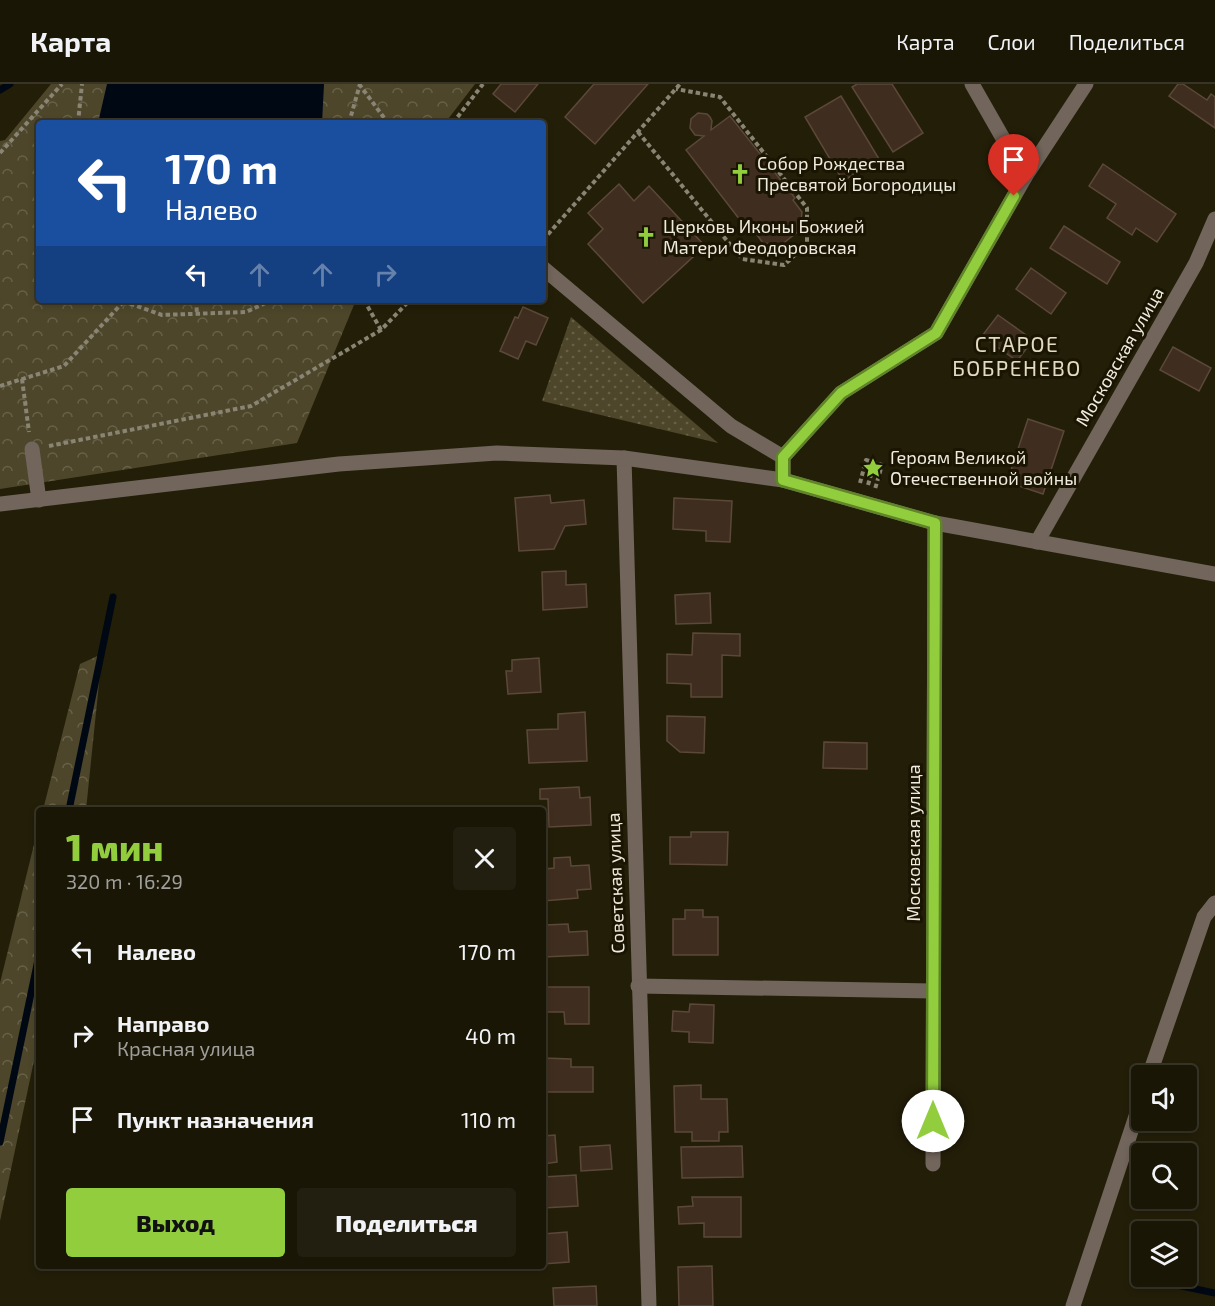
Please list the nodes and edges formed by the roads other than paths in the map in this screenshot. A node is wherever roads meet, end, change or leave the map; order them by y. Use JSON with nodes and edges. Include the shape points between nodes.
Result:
{"nodes":[{"id":1,"x":972,"y":84,"type":"edge"},
{"id":2,"x":1086,"y":84,"type":"edge"},
{"id":3,"x":1025,"y":177,"type":"junction"},
{"id":4,"x":1215,"y":219,"type":"edge"},
{"id":5,"x":546,"y":271,"type":"edge"},
{"id":6,"x":32,"y":449,"type":"road end"},
{"id":7,"x":783,"y":457,"type":"junction"},
{"id":8,"x":624,"y":458,"type":"junction"},
{"id":9,"x":783,"y":480,"type":"junction"},
{"id":10,"x":39,"y":500,"type":"junction"},
{"id":11,"x":0,"y":504,"type":"edge"},
{"id":12,"x":935,"y":523,"type":"junction"},
{"id":13,"x":1037,"y":542,"type":"junction"},
{"id":14,"x":1215,"y":574,"type":"edge"},
{"id":15,"x":1215,"y":903,"type":"edge"},
{"id":16,"x":638,"y":986,"type":"junction"},
{"id":17,"x":933,"y":991,"type":"junction"},
{"id":18,"x":1153,"y":1065,"type":"edge"},
{"id":19,"x":1131,"y":1131,"type":"edge"},
{"id":20,"x":933,"y":1164,"type":"dead end"},
{"id":21,"x":649,"y":1306,"type":"edge"},
{"id":22,"x":1073,"y":1306,"type":"edge"}],
"edges":[{"from":1,"to":3,"type":"street"},
{"from":2,"to":3,"type":"street"},
{"from":3,"to":7,"type":"street","via":[[936,333],[841,393]]},
{"from":4,"to":13,"type":"street","name":"Московская улица","via":[[1196,263]]},
{"from":5,"to":7,"type":"street","via":[[731,426]]},
{"from":6,"to":10,"type":"street"},
{"from":7,"to":9,"type":"street"},
{"from":8,"to":9,"type":"street"},
{"from":8,"to":10,"type":"street","via":[[497,453],[339,464]]},
{"from":8,"to":16,"type":"street","name":"Советская улица"},
{"from":9,"to":12,"type":"street"},
{"from":10,"to":11,"type":"street"},
{"from":12,"to":13,"type":"street"},
{"from":12,"to":17,"type":"street","name":"Московская улица"},
{"from":13,"to":14,"type":"street"},
{"from":15,"to":18,"type":"street","via":[[1204,917]]},
{"from":16,"to":17,"type":"street"},
{"from":16,"to":21,"type":"street","name":"Советская улица"},
{"from":17,"to":20,"type":"street","name":"Московская улица"},
{"from":19,"to":22,"type":"street"}]}
